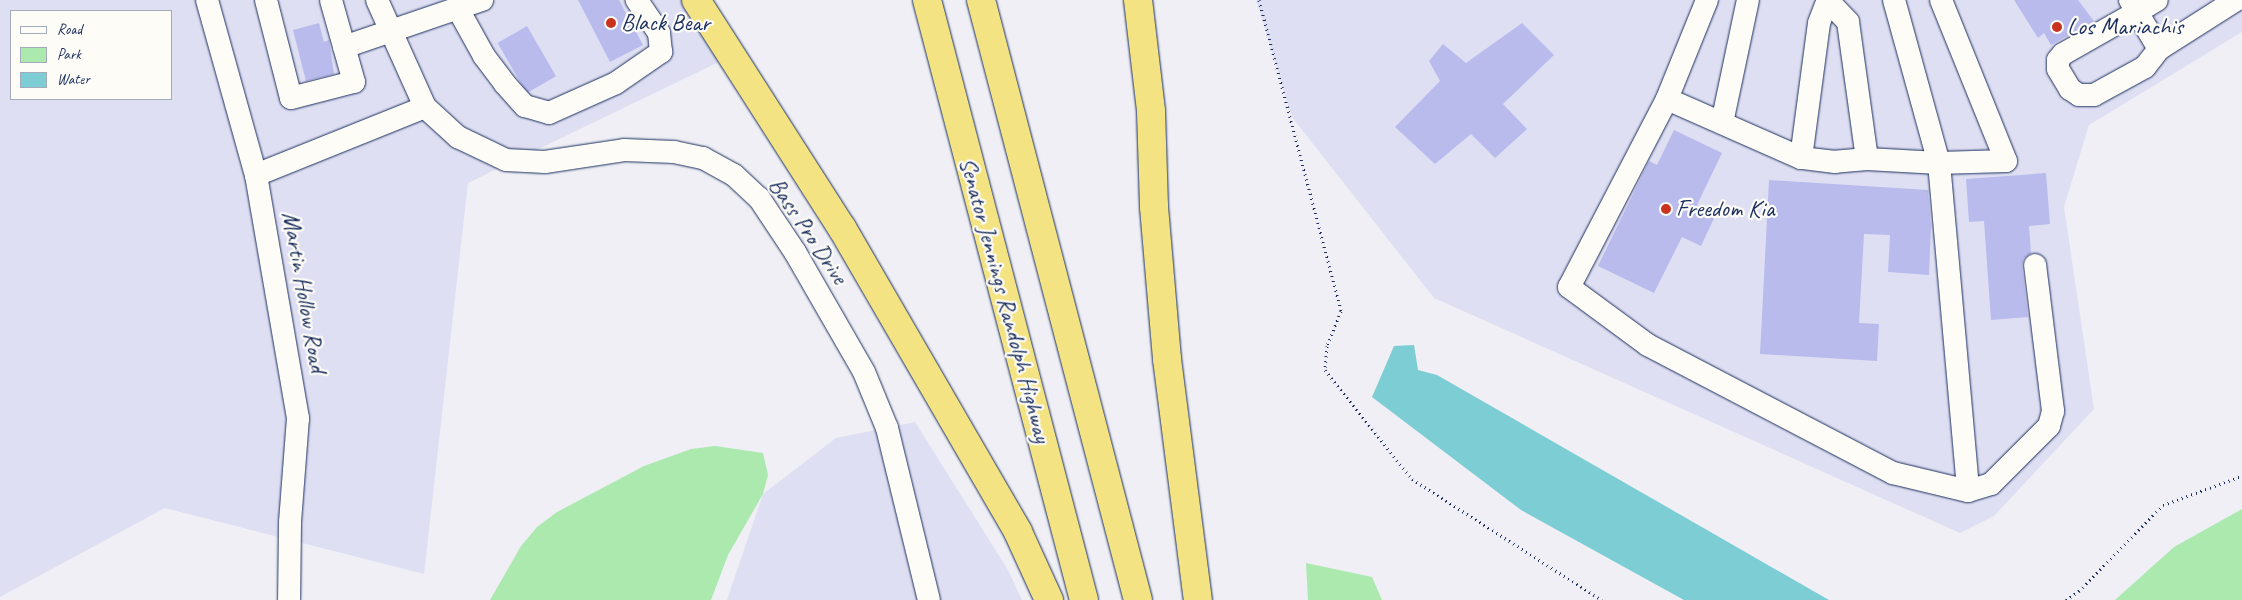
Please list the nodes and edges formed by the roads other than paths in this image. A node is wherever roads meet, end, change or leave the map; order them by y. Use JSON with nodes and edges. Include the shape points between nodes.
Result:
{"nodes":[{"id":1,"x":206,"y":0,"type":"edge"},
{"id":2,"x":266,"y":0,"type":"edge"},
{"id":3,"x":331,"y":0,"type":"edge"},
{"id":4,"x":377,"y":0,"type":"edge"},
{"id":5,"x":482,"y":0,"type":"edge"},
{"id":6,"x":637,"y":0,"type":"edge"},
{"id":7,"x":696,"y":0,"type":"edge"},
{"id":8,"x":927,"y":0,"type":"edge"},
{"id":9,"x":982,"y":0,"type":"edge"},
{"id":10,"x":1138,"y":0,"type":"edge"},
{"id":11,"x":1707,"y":0,"type":"edge"},
{"id":12,"x":1748,"y":0,"type":"edge"},
{"id":13,"x":1894,"y":0,"type":"edge"},
{"id":14,"x":1941,"y":0,"type":"edge"},
{"id":15,"x":2157,"y":0,"type":"edge"},
{"id":16,"x":2236,"y":0,"type":"edge"},
{"id":17,"x":1828,"y":1,"type":"edge"},
{"id":18,"x":2134,"y":6,"type":"edge"},
{"id":19,"x":446,"y":8,"type":"edge"},
{"id":20,"x":391,"y":31,"type":"junction"},
{"id":21,"x":344,"y":47,"type":"junction"},
{"id":22,"x":2159,"y":49,"type":"junction"},
{"id":23,"x":1667,"y":99,"type":"junction"},
{"id":24,"x":425,"y":107,"type":"junction"},
{"id":25,"x":1722,"y":123,"type":"junction"},
{"id":26,"x":1801,"y":158,"type":"junction"},
{"id":27,"x":1867,"y":159,"type":"junction"},
{"id":28,"x":1939,"y":162,"type":"junction"},
{"id":29,"x":256,"y":175,"type":"junction"},
{"id":30,"x":2035,"y":264,"type":"dead end"},
{"id":31,"x":1968,"y":491,"type":"junction"},
{"id":32,"x":289,"y":600,"type":"edge"},
{"id":33,"x":929,"y":600,"type":"edge"},
{"id":34,"x":1049,"y":600,"type":"edge"},
{"id":35,"x":1084,"y":600,"type":"edge"},
{"id":36,"x":1138,"y":600,"type":"edge"},
{"id":37,"x":1198,"y":600,"type":"edge"}],
"edges":[{"from":1,"to":29,"type":"street","name":"Martin Hollow Road"},
{"from":2,"to":21,"type":"street","via":[[291,98],[354,82]]},
{"from":3,"to":21,"type":"street"},
{"from":4,"to":20,"type":"street","name":"Bass Pro Drive"},
{"from":5,"to":19,"type":"street"},
{"from":6,"to":19,"type":"street","via":[[659,33],[661,52],[616,83],[550,113],[525,106]]},
{"from":7,"to":34,"type":"highway","via":[[842,228],[1018,532]]},
{"from":8,"to":35,"type":"highway","name":"Senator Jennings Randolph Highway"},
{"from":9,"to":36,"type":"highway"},
{"from":10,"to":37,"type":"highway","via":[[1151,111],[1154,207],[1167,359]]},
{"from":11,"to":23,"type":"street"},
{"from":12,"to":25,"type":"street"},
{"from":13,"to":28,"type":"street"},
{"from":14,"to":28,"type":"street","via":[[2006,161]]},
{"from":15,"to":18,"type":"street"},
{"from":16,"to":22,"type":"street"},
{"from":17,"to":26,"type":"street","via":[[1819,24]]},
{"from":17,"to":27,"type":"street","via":[[1848,22]]},
{"from":18,"to":22,"type":"street"},
{"from":18,"to":22,"type":"street","via":[[2063,54],[2058,60],[2058,70],[2070,89],[2079,95],[2094,96],[2145,67]]},
{"from":19,"to":20,"type":"street"},
{"from":20,"to":21,"type":"street"},
{"from":20,"to":24,"type":"street","name":"Bass Pro Drive"},
{"from":23,"to":25,"type":"street"},
{"from":23,"to":31,"type":"street","via":[[1569,287],[1648,345],[1793,423],[1893,473]]},
{"from":24,"to":29,"type":"street"},
{"from":24,"to":33,"type":"street","name":"Bass Pro Drive","via":[[458,137],[506,160],[544,162],[624,150],[674,152],[703,158],[734,175],[758,198],[795,252],[864,372],[887,428]]},
{"from":25,"to":26,"type":"street"},
{"from":26,"to":27,"type":"street","via":[[1835,162]]},
{"from":27,"to":28,"type":"street"},
{"from":28,"to":31,"type":"street"},
{"from":29,"to":32,"type":"street","name":"Martin Hollow Road","via":[[298,418],[290,523]]},
{"from":30,"to":31,"type":"street","via":[[2053,411],[2049,426],[1991,484]]}]}
